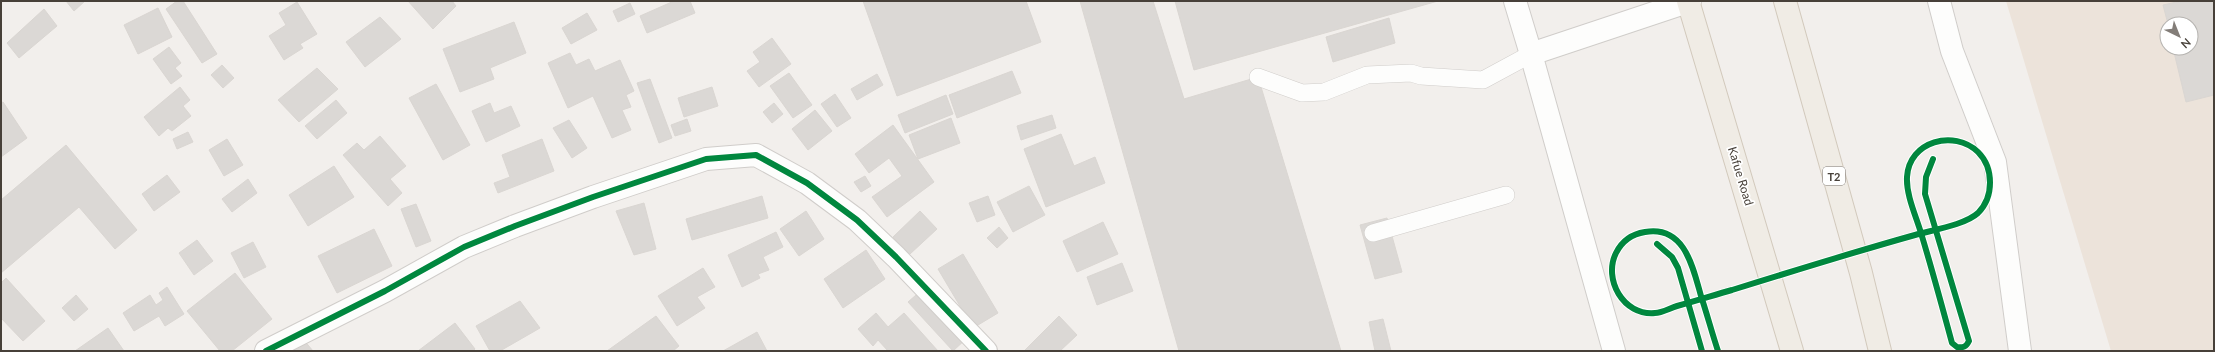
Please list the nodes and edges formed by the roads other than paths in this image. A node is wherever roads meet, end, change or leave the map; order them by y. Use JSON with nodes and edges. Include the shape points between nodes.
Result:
{"nodes":[{"id":1,"x":1515,"y":1,"type":"edge"},
{"id":2,"x":1689,"y":1,"type":"edge"},
{"id":3,"x":1785,"y":1,"type":"edge"},
{"id":4,"x":1939,"y":1,"type":"edge"},
{"id":5,"x":1531,"y":54,"type":"junction"},
{"id":6,"x":1258,"y":77,"type":"dead end"},
{"id":7,"x":1506,"y":195,"type":"dead end"},
{"id":8,"x":1374,"y":233,"type":"dead end"},
{"id":9,"x":266,"y":351,"type":"edge"},
{"id":10,"x":986,"y":351,"type":"edge"},
{"id":11,"x":1614,"y":351,"type":"edge"},
{"id":12,"x":1792,"y":351,"type":"edge"},
{"id":13,"x":1880,"y":351,"type":"edge"},
{"id":14,"x":2020,"y":351,"type":"edge"}],
"edges":[{"from":1,"to":5,"type":"street"},
{"from":2,"to":5,"type":"street"},
{"from":2,"to":12,"type":"main road","name":"Kafue Road"},
{"from":3,"to":13,"type":"main road","number":"T2","via":[[1861,273]]},
{"from":4,"to":14,"type":"street","via":[[1952,51],[1995,162]]},
{"from":5,"to":6,"type":"lane","via":[[1483,80],[1420,76],[1411,73],[1367,75],[1324,92],[1302,93]]},
{"from":5,"to":11,"type":"street"},
{"from":7,"to":8,"type":"lane"},
{"from":9,"to":10,"type":"street","via":[[385,291],[464,247],[515,226],[593,196],[706,159],[756,155],[807,183],[857,220]]}]}
